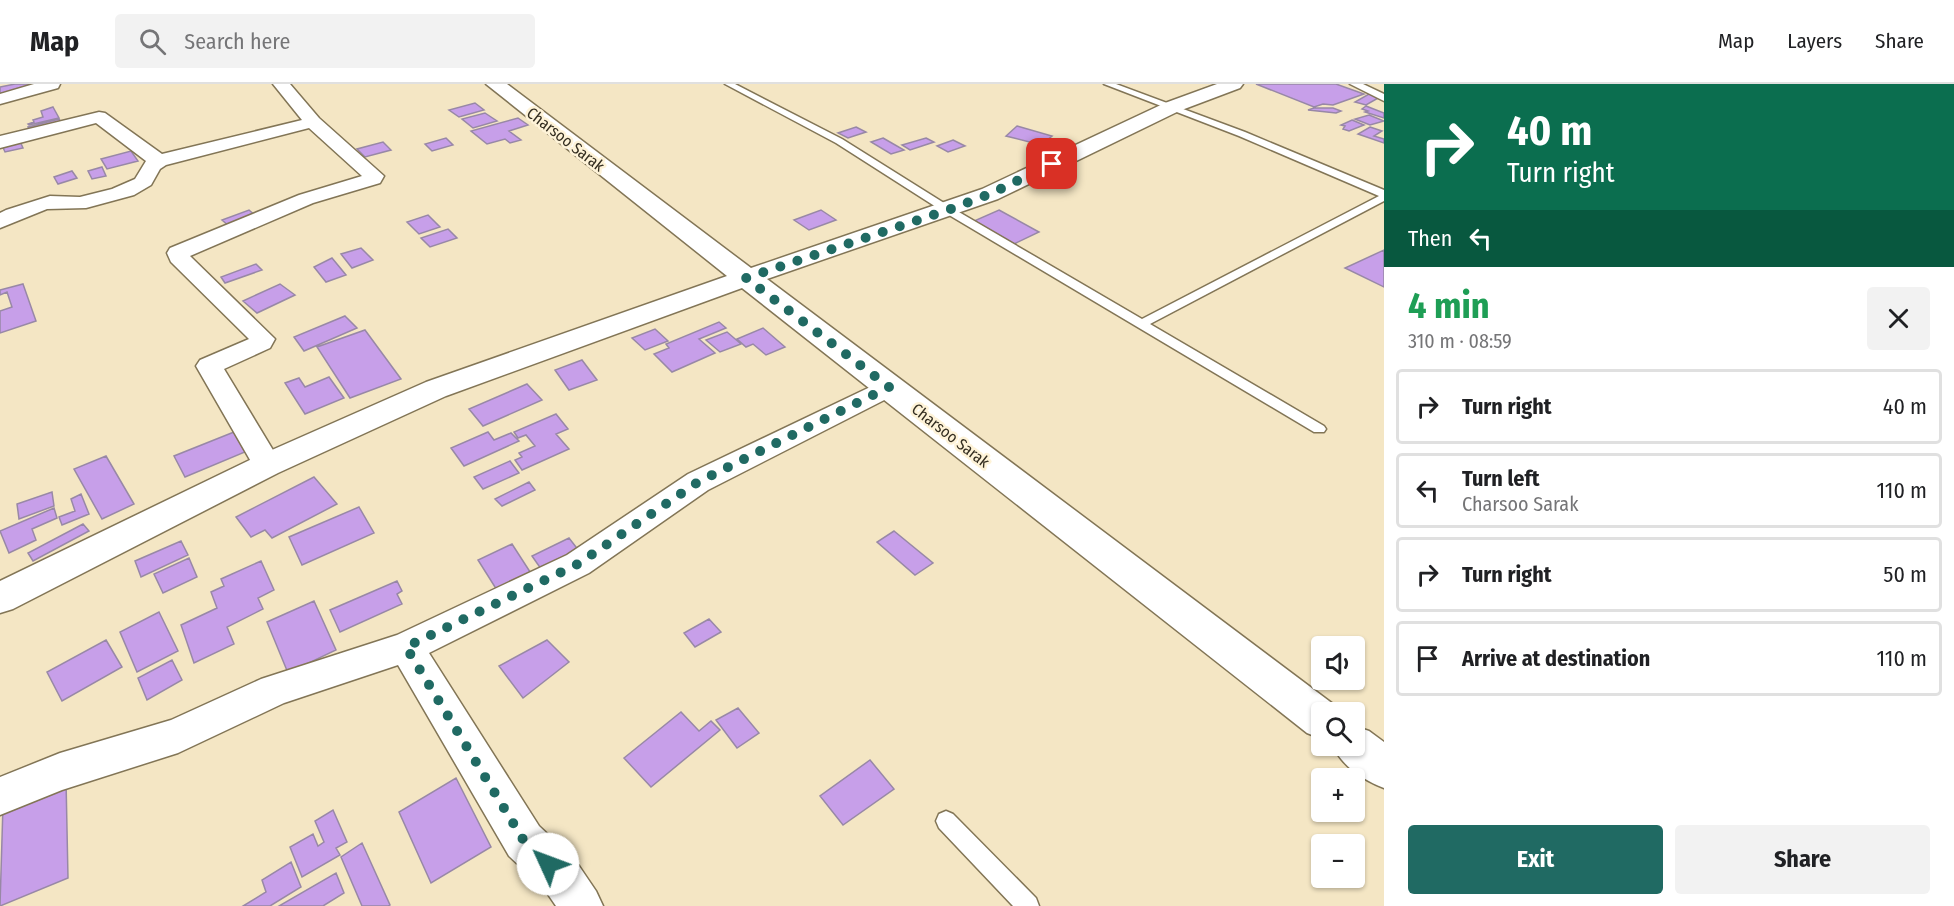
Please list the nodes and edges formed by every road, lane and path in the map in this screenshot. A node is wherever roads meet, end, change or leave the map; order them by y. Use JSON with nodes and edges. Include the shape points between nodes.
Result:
{"nodes":[{"id":1,"x":52,"y":84,"type":"edge"},
{"id":2,"x":281,"y":84,"type":"edge"},
{"id":3,"x":495,"y":84,"type":"edge"},
{"id":4,"x":729,"y":84,"type":"edge"},
{"id":5,"x":1108,"y":84,"type":"edge"},
{"id":6,"x":1234,"y":84,"type":"edge"},
{"id":7,"x":1353,"y":84,"type":"edge"},
{"id":8,"x":1384,"y":98,"type":"edge"},
{"id":9,"x":0,"y":99,"type":"edge"},
{"id":10,"x":1172,"y":107,"type":"junction"},
{"id":11,"x":313,"y":122,"type":"junction"},
{"id":12,"x":0,"y":142,"type":"edge"},
{"id":13,"x":159,"y":161,"type":"junction"},
{"id":14,"x":1384,"y":196,"type":"edge"},
{"id":15,"x":948,"y":210,"type":"junction"},
{"id":16,"x":0,"y":222,"type":"edge"},
{"id":17,"x":746,"y":278,"type":"junction"},
{"id":18,"x":1141,"y":324,"type":"junction"},
{"id":19,"x":889,"y":387,"type":"junction"},
{"id":20,"x":1319,"y":429,"type":"dead end"},
{"id":21,"x":267,"y":465,"type":"junction"},
{"id":22,"x":0,"y":598,"type":"edge"},
{"id":23,"x":406,"y":647,"type":"junction"},
{"id":24,"x":1311,"y":712,"type":"edge"},
{"id":25,"x":1365,"y":753,"type":"edge"},
{"id":26,"x":1384,"y":768,"type":"edge"},
{"id":27,"x":0,"y":796,"type":"edge"},
{"id":28,"x":946,"y":821,"type":"dead end"},
{"id":29,"x":580,"y":906,"type":"edge"},
{"id":30,"x":1028,"y":906,"type":"edge"}],
"edges":[{"from":1,"to":9,"type":"street"},
{"from":2,"to":11,"type":"street"},
{"from":3,"to":17,"type":"street","name":"Charsoo Sarak"},
{"from":4,"to":15,"type":"lane","via":[[839,141]]},
{"from":5,"to":10,"type":"lane"},
{"from":6,"to":10,"type":"street"},
{"from":7,"to":8,"type":"lane"},
{"from":10,"to":14,"type":"lane"},
{"from":10,"to":15,"type":"street","via":[[990,194]]},
{"from":11,"to":13,"type":"street"},
{"from":11,"to":21,"type":"street","via":[[373,179],[306,199],[178,253],[263,339],[209,366]]},
{"from":12,"to":13,"type":"street","via":[[99,117]]},
{"from":13,"to":16,"type":"street","via":[[138,186],[89,201],[56,201],[31,207]]},
{"from":14,"to":18,"type":"lane"},
{"from":15,"to":17,"type":"street"},
{"from":15,"to":18,"type":"lane"},
{"from":17,"to":19,"type":"street","name":"Charsoo Sarak"},
{"from":17,"to":21,"type":"street","via":[[436,389]]},
{"from":18,"to":20,"type":"lane"},
{"from":19,"to":23,"type":"street","via":[[698,482],[578,564]]},
{"from":19,"to":24,"type":"street","name":"Charsoo Sarak"},
{"from":21,"to":22,"type":"street"},
{"from":23,"to":27,"type":"street","via":[[274,690],[178,736],[60,772]]},
{"from":23,"to":29,"type":"street","via":[[524,841],[560,875]]},
{"from":25,"to":26,"type":"street"},
{"from":28,"to":30,"type":"lane"}]}
